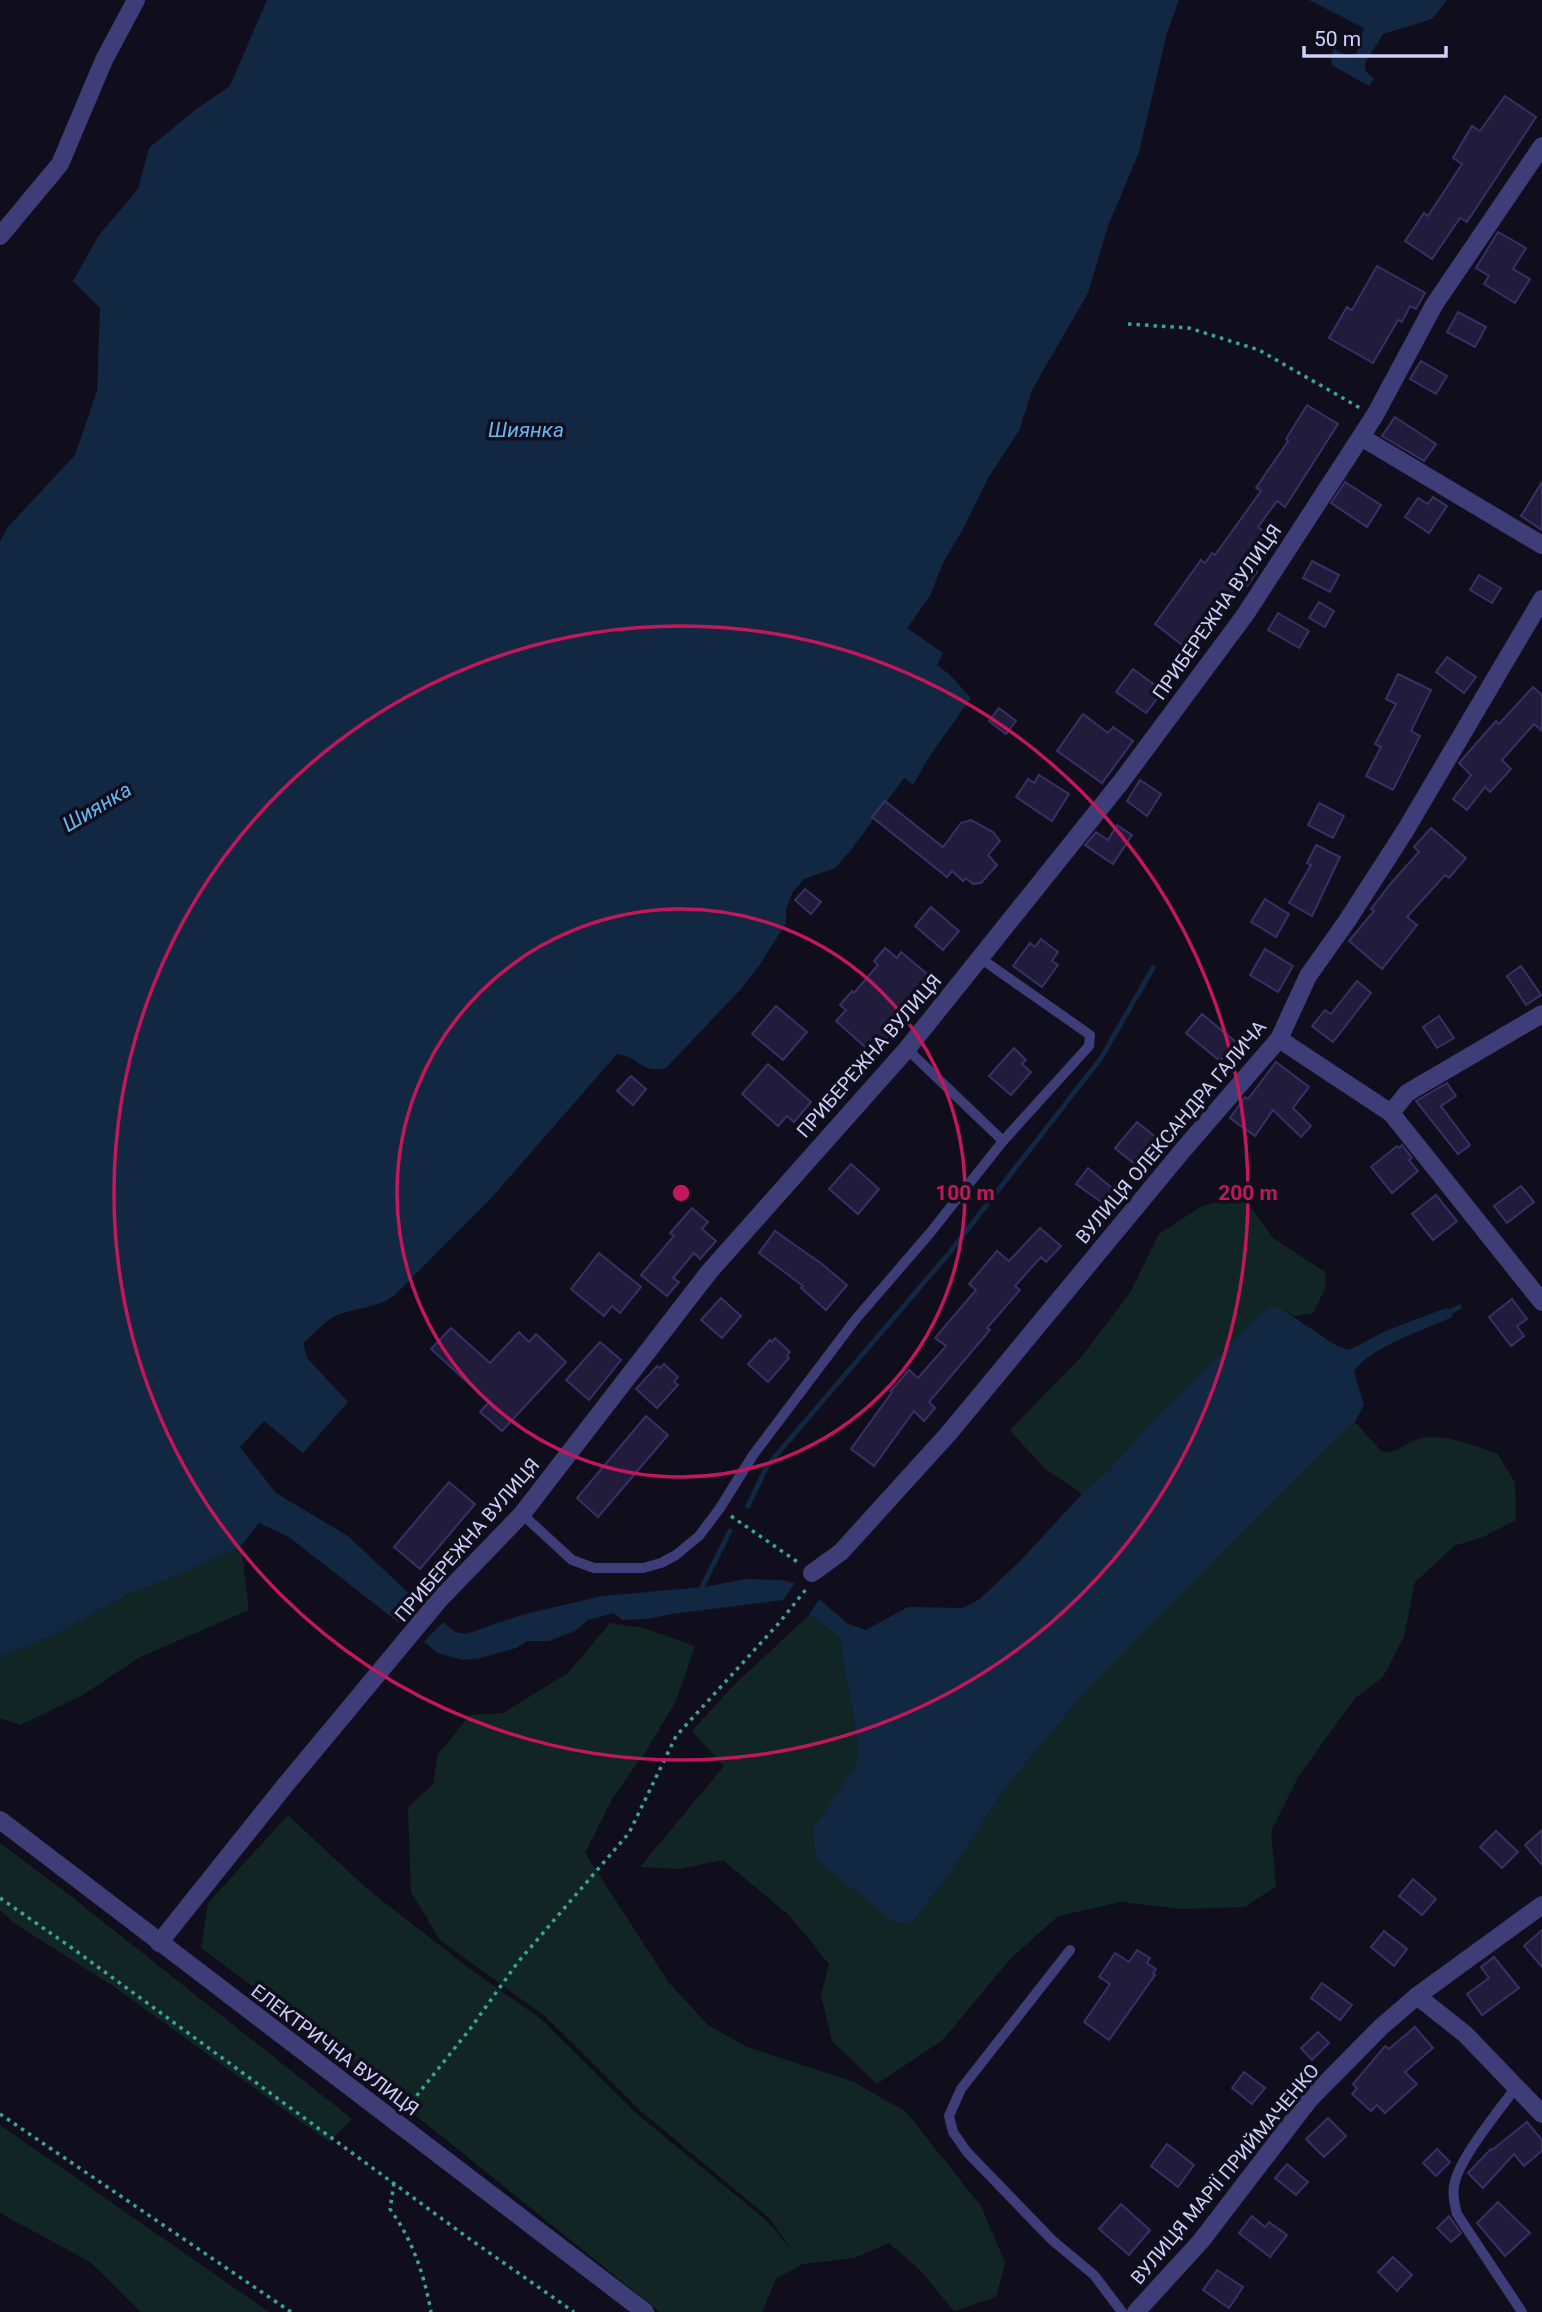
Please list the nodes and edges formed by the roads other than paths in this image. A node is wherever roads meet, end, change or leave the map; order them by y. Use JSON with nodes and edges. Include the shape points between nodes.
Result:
{"nodes":[{"id":1,"x":136,"y":0,"type":"edge"},
{"id":2,"x":1542,"y":146,"type":"edge"},
{"id":3,"x":0,"y":236,"type":"edge"},
{"id":4,"x":1361,"y":437,"type":"junction"},
{"id":5,"x":1542,"y":545,"type":"edge"},
{"id":6,"x":1542,"y":599,"type":"edge"},
{"id":7,"x":980,"y":958,"type":"junction"},
{"id":8,"x":1542,"y":1014,"type":"edge"},
{"id":9,"x":1279,"y":1039,"type":"junction"},
{"id":10,"x":907,"y":1049,"type":"junction"},
{"id":11,"x":1391,"y":1113,"type":"junction"},
{"id":12,"x":1003,"y":1140,"type":"junction"},
{"id":13,"x":1542,"y":1302,"type":"edge"},
{"id":14,"x":522,"y":1514,"type":"junction"},
{"id":15,"x":812,"y":1573,"type":"road end"},
{"id":16,"x":0,"y":1820,"type":"edge"},
{"id":17,"x":1542,"y":1905,"type":"edge"},
{"id":18,"x":159,"y":1942,"type":"junction"},
{"id":19,"x":1070,"y":1950,"type":"dead end"},
{"id":20,"x":1418,"y":1996,"type":"junction"},
{"id":21,"x":1516,"y":2087,"type":"junction"},
{"id":22,"x":1542,"y":2113,"type":"edge"},
{"id":23,"x":645,"y":2312,"type":"edge"},
{"id":24,"x":1122,"y":2312,"type":"edge"},
{"id":25,"x":1136,"y":2312,"type":"edge"},
{"id":26,"x":1522,"y":2312,"type":"edge"}],
"edges":[{"from":1,"to":3,"type":"street","via":[[104,60],[60,164]]},
{"from":2,"to":4,"type":"street","name":"ПРИБЕРЕЖНА ВУЛИЦЯ","via":[[1434,305]]},
{"from":4,"to":5,"type":"street"},
{"from":4,"to":7,"type":"street","name":"ПРИБЕРЕЖНА ВУЛИЦЯ","via":[[1245,615],[1121,782]]},
{"from":6,"to":9,"type":"street","name":"ВУЛИЦЯ ОЛЕКСАНДРА ГАЛИЧА","via":[[1405,831],[1308,976]]},
{"from":7,"to":10,"type":"street","name":"ПРИБЕРЕЖНА ВУЛИЦЯ"},
{"from":7,"to":12,"type":"lane","via":[[1090,1035],[1089,1046]]},
{"from":8,"to":11,"type":"street","via":[[1408,1093]]},
{"from":9,"to":11,"type":"street"},
{"from":9,"to":15,"type":"street","name":"ВУЛИЦЯ ОЛЕКСАНДРА ГАЛИЧА","via":[[950,1433],[841,1552]]},
{"from":10,"to":12,"type":"lane"},
{"from":10,"to":14,"type":"street","name":"ПРИБЕРЕЖНА ВУЛИЦЯ","via":[[709,1272]]},
{"from":11,"to":13,"type":"street"},
{"from":12,"to":14,"type":"lane","via":[[855,1320],[698,1536],[676,1555],[643,1568],[594,1568],[572,1560]]},
{"from":14,"to":18,"type":"street","name":"ПРИБЕРЕЖНА ВУЛИЦЯ","via":[[440,1599]]},
{"from":16,"to":18,"type":"street","name":"ЕЛЕКТРИЧНА ВУЛИЦЯ"},
{"from":17,"to":20,"type":"street","name":"ВУЛИЦЯ МАРІЇ ПРИЙМАЧЕНКО"},
{"from":18,"to":23,"type":"street","name":"ЕЛЕКТРИЧНА ВУЛИЦЯ"},
{"from":19,"to":24,"type":"lane","via":[[961,2089],[949,2116],[953,2132],[967,2152],[1052,2240],[1094,2275]]},
{"from":20,"to":21,"type":"street","via":[[1465,2034]]},
{"from":20,"to":25,"type":"street","name":"ВУЛИЦЯ МАРІЇ ПРИЙМАЧЕНКО","via":[[1310,2100],[1200,2241]]},
{"from":21,"to":22,"type":"street"},
{"from":21,"to":26,"type":"lane","via":[[1461,2168],[1453,2196],[1457,2214]]}]}
